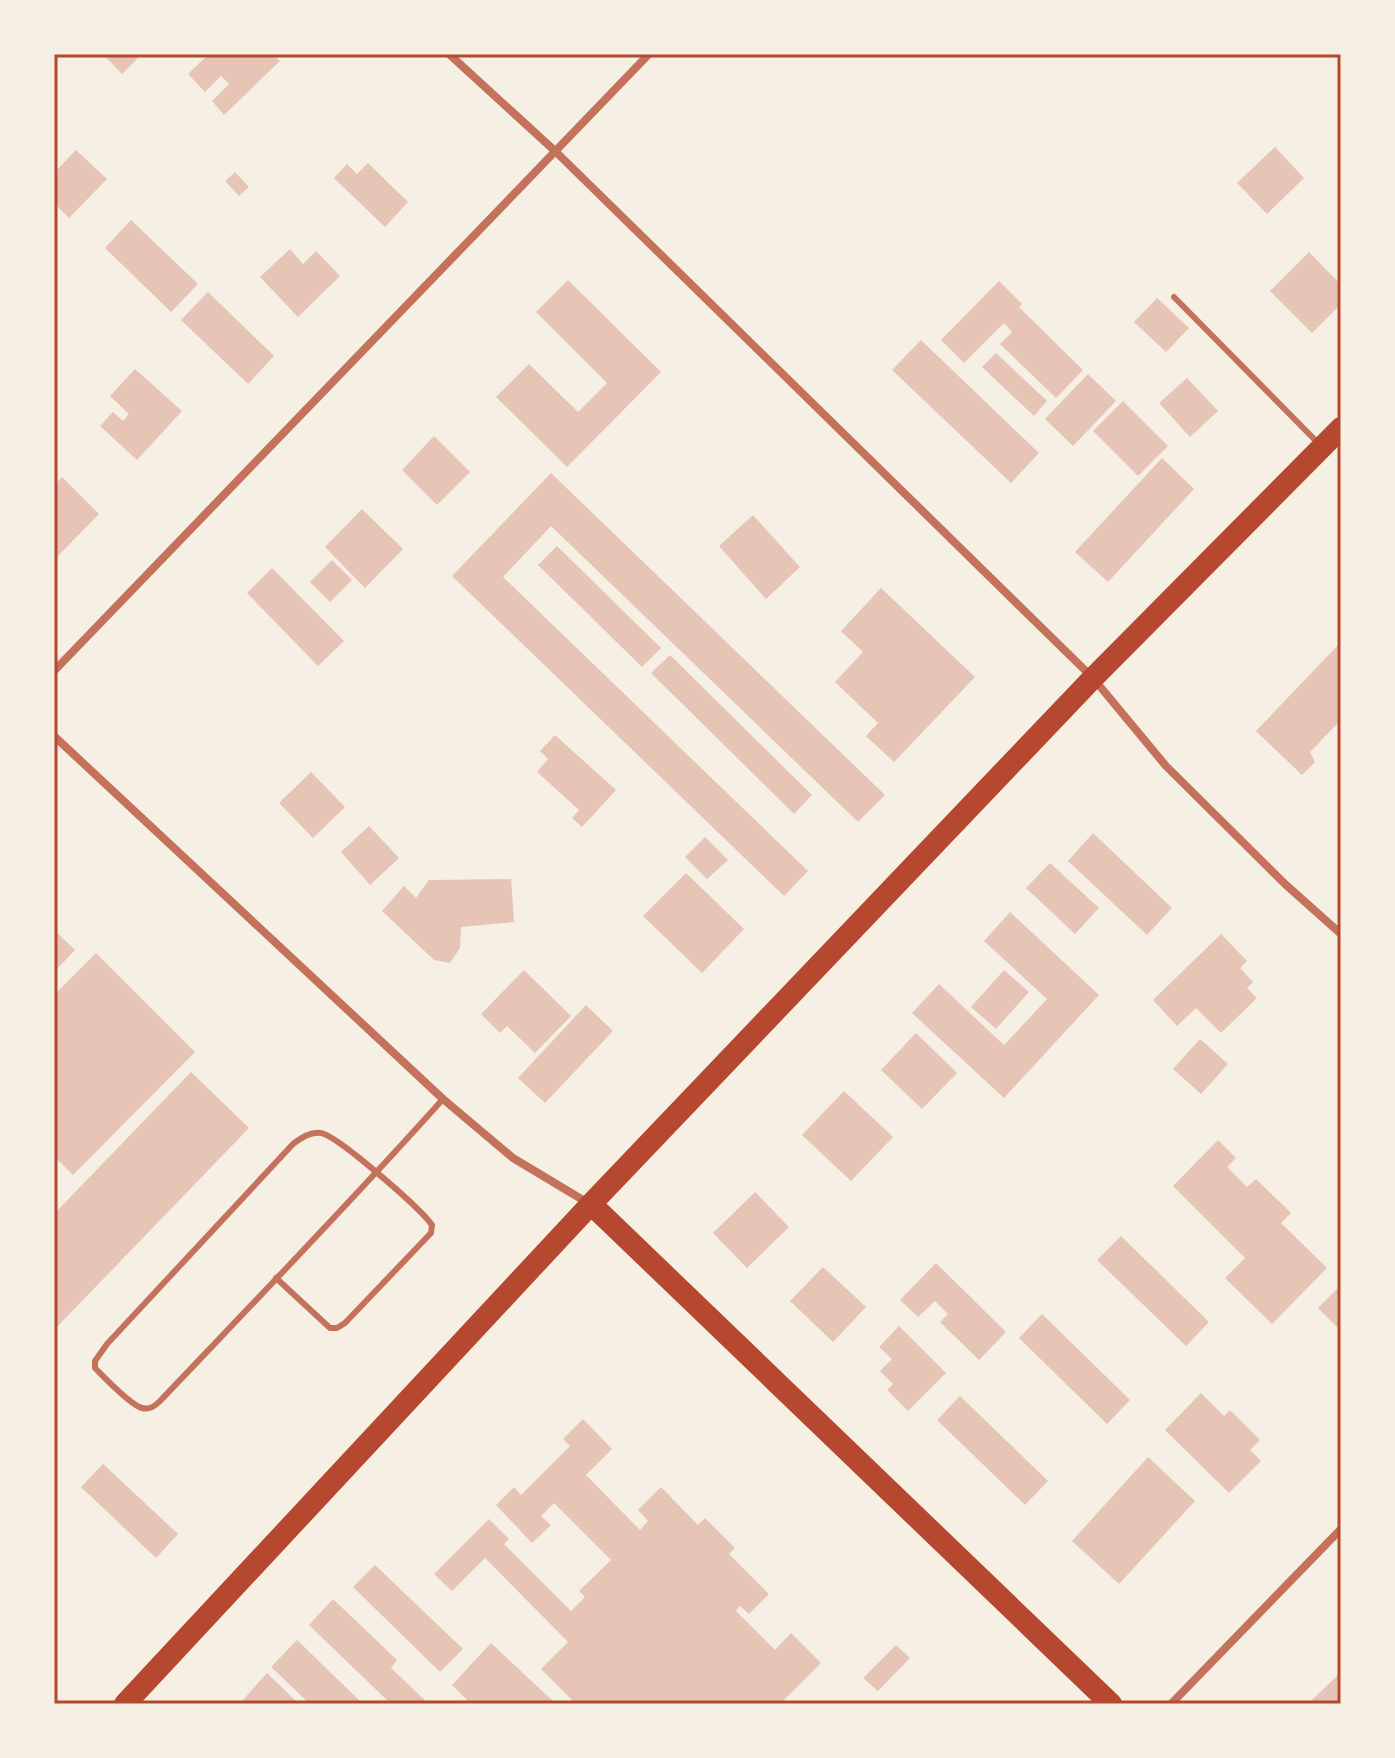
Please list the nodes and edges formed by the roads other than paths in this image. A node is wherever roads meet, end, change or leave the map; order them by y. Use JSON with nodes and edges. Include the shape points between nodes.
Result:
{"nodes":[{"id":1,"x":449,"y":54,"type":"edge"},
{"id":2,"x":649,"y":54,"type":"edge"},
{"id":3,"x":555,"y":151,"type":"junction"},
{"id":4,"x":1174,"y":297,"type":"dead end"},
{"id":5,"x":1341,"y":428,"type":"edge"},
{"id":6,"x":1323,"y":448,"type":"junction"},
{"id":7,"x":54,"y":671,"type":"edge"},
{"id":8,"x":1093,"y":678,"type":"junction"},
{"id":9,"x":54,"y":736,"type":"edge"},
{"id":10,"x":1341,"y":934,"type":"edge"},
{"id":11,"x":443,"y":1099,"type":"junction"},
{"id":12,"x":377,"y":1173,"type":"junction"},
{"id":13,"x":591,"y":1204,"type":"junction"},
{"id":14,"x":276,"y":1278,"type":"junction"},
{"id":15,"x":1341,"y":1529,"type":"edge"},
{"id":16,"x":125,"y":1704,"type":"edge"},
{"id":17,"x":1111,"y":1704,"type":"edge"},
{"id":18,"x":1171,"y":1704,"type":"edge"}],
"edges":[{"from":1,"to":3,"type":"street"},
{"from":2,"to":3,"type":"street"},
{"from":3,"to":7,"type":"street"},
{"from":3,"to":8,"type":"street"},
{"from":4,"to":6,"type":"lane"},
{"from":5,"to":6,"type":"highway"},
{"from":6,"to":8,"type":"highway"},
{"from":8,"to":10,"type":"street","via":[[1166,766]]},
{"from":8,"to":13,"type":"highway"},
{"from":9,"to":11,"type":"street"},
{"from":11,"to":12,"type":"lane"},
{"from":11,"to":13,"type":"street","via":[[513,1158]]},
{"from":12,"to":14,"type":"lane"},
{"from":12,"to":14,"type":"lane","via":[[428,1220],[431,1233],[345,1323],[330,1328]]},
{"from":12,"to":14,"type":"lane","via":[[325,1134],[300,1139],[107,1344],[95,1368],[134,1404],[154,1406]]},
{"from":13,"to":16,"type":"highway"},
{"from":13,"to":17,"type":"highway"},
{"from":15,"to":18,"type":"street"}]}
